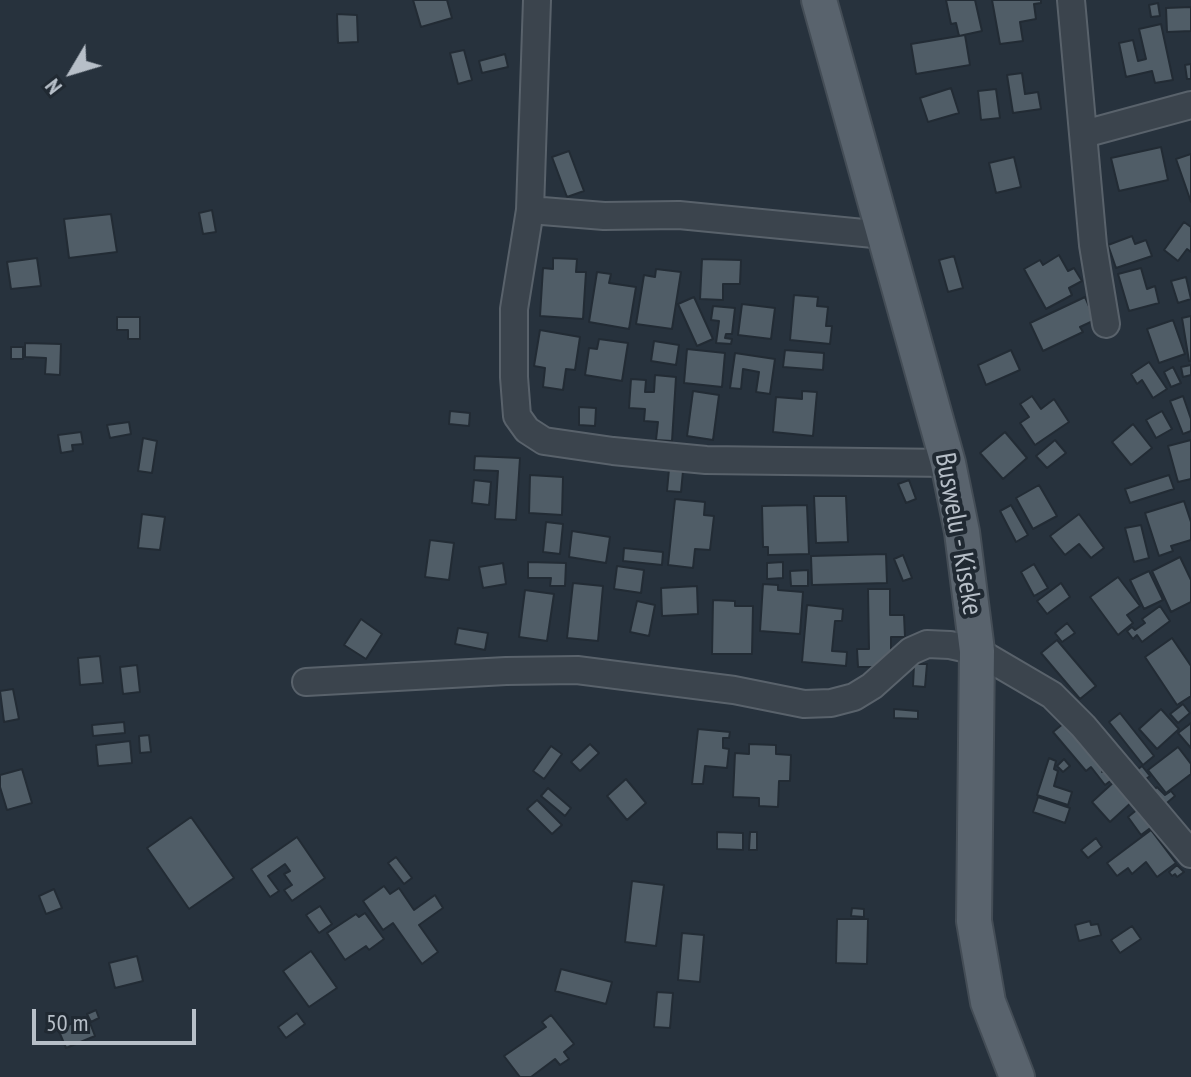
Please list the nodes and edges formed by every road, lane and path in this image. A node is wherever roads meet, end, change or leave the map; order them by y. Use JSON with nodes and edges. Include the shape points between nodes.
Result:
{"nodes":[{"id":1,"x":537,"y":0,"type":"edge"},
{"id":2,"x":819,"y":0,"type":"edge"},
{"id":3,"x":1071,"y":0,"type":"edge"},
{"id":4,"x":1191,"y":105,"type":"edge"},
{"id":5,"x":1084,"y":134,"type":"junction"},
{"id":6,"x":530,"y":210,"type":"junction"},
{"id":7,"x":884,"y":235,"type":"junction"},
{"id":8,"x":1106,"y":324,"type":"dead end"},
{"id":9,"x":948,"y":463,"type":"junction"},
{"id":10,"x":977,"y":651,"type":"junction"},
{"id":11,"x":306,"y":682,"type":"dead end"},
{"id":12,"x":1191,"y":854,"type":"edge"},
{"id":13,"x":1017,"y":1077,"type":"edge"}],
"edges":[{"from":1,"to":6,"type":"street"},
{"from":2,"to":7,"type":"main road","name":"Buswelu - Kiseke"},
{"from":3,"to":5,"type":"street"},
{"from":4,"to":5,"type":"street"},
{"from":5,"to":8,"type":"street","via":[[1091,231]]},
{"from":6,"to":7,"type":"street","via":[[679,215]]},
{"from":6,"to":9,"type":"street","via":[[514,309],[514,377],[517,416],[544,441],[706,460]]},
{"from":7,"to":9,"type":"main road","name":"Buswelu - Kiseke"},
{"from":9,"to":10,"type":"main road","name":"Buswelu - Kiseke"},
{"from":10,"to":11,"type":"street","via":[[927,644],[854,697],[831,703],[804,704],[577,670]]},
{"from":10,"to":12,"type":"street","via":[[1052,695]]},
{"from":10,"to":13,"type":"main road","name":"Buswelu - Kiseke","via":[[974,921],[988,1002]]}]}
